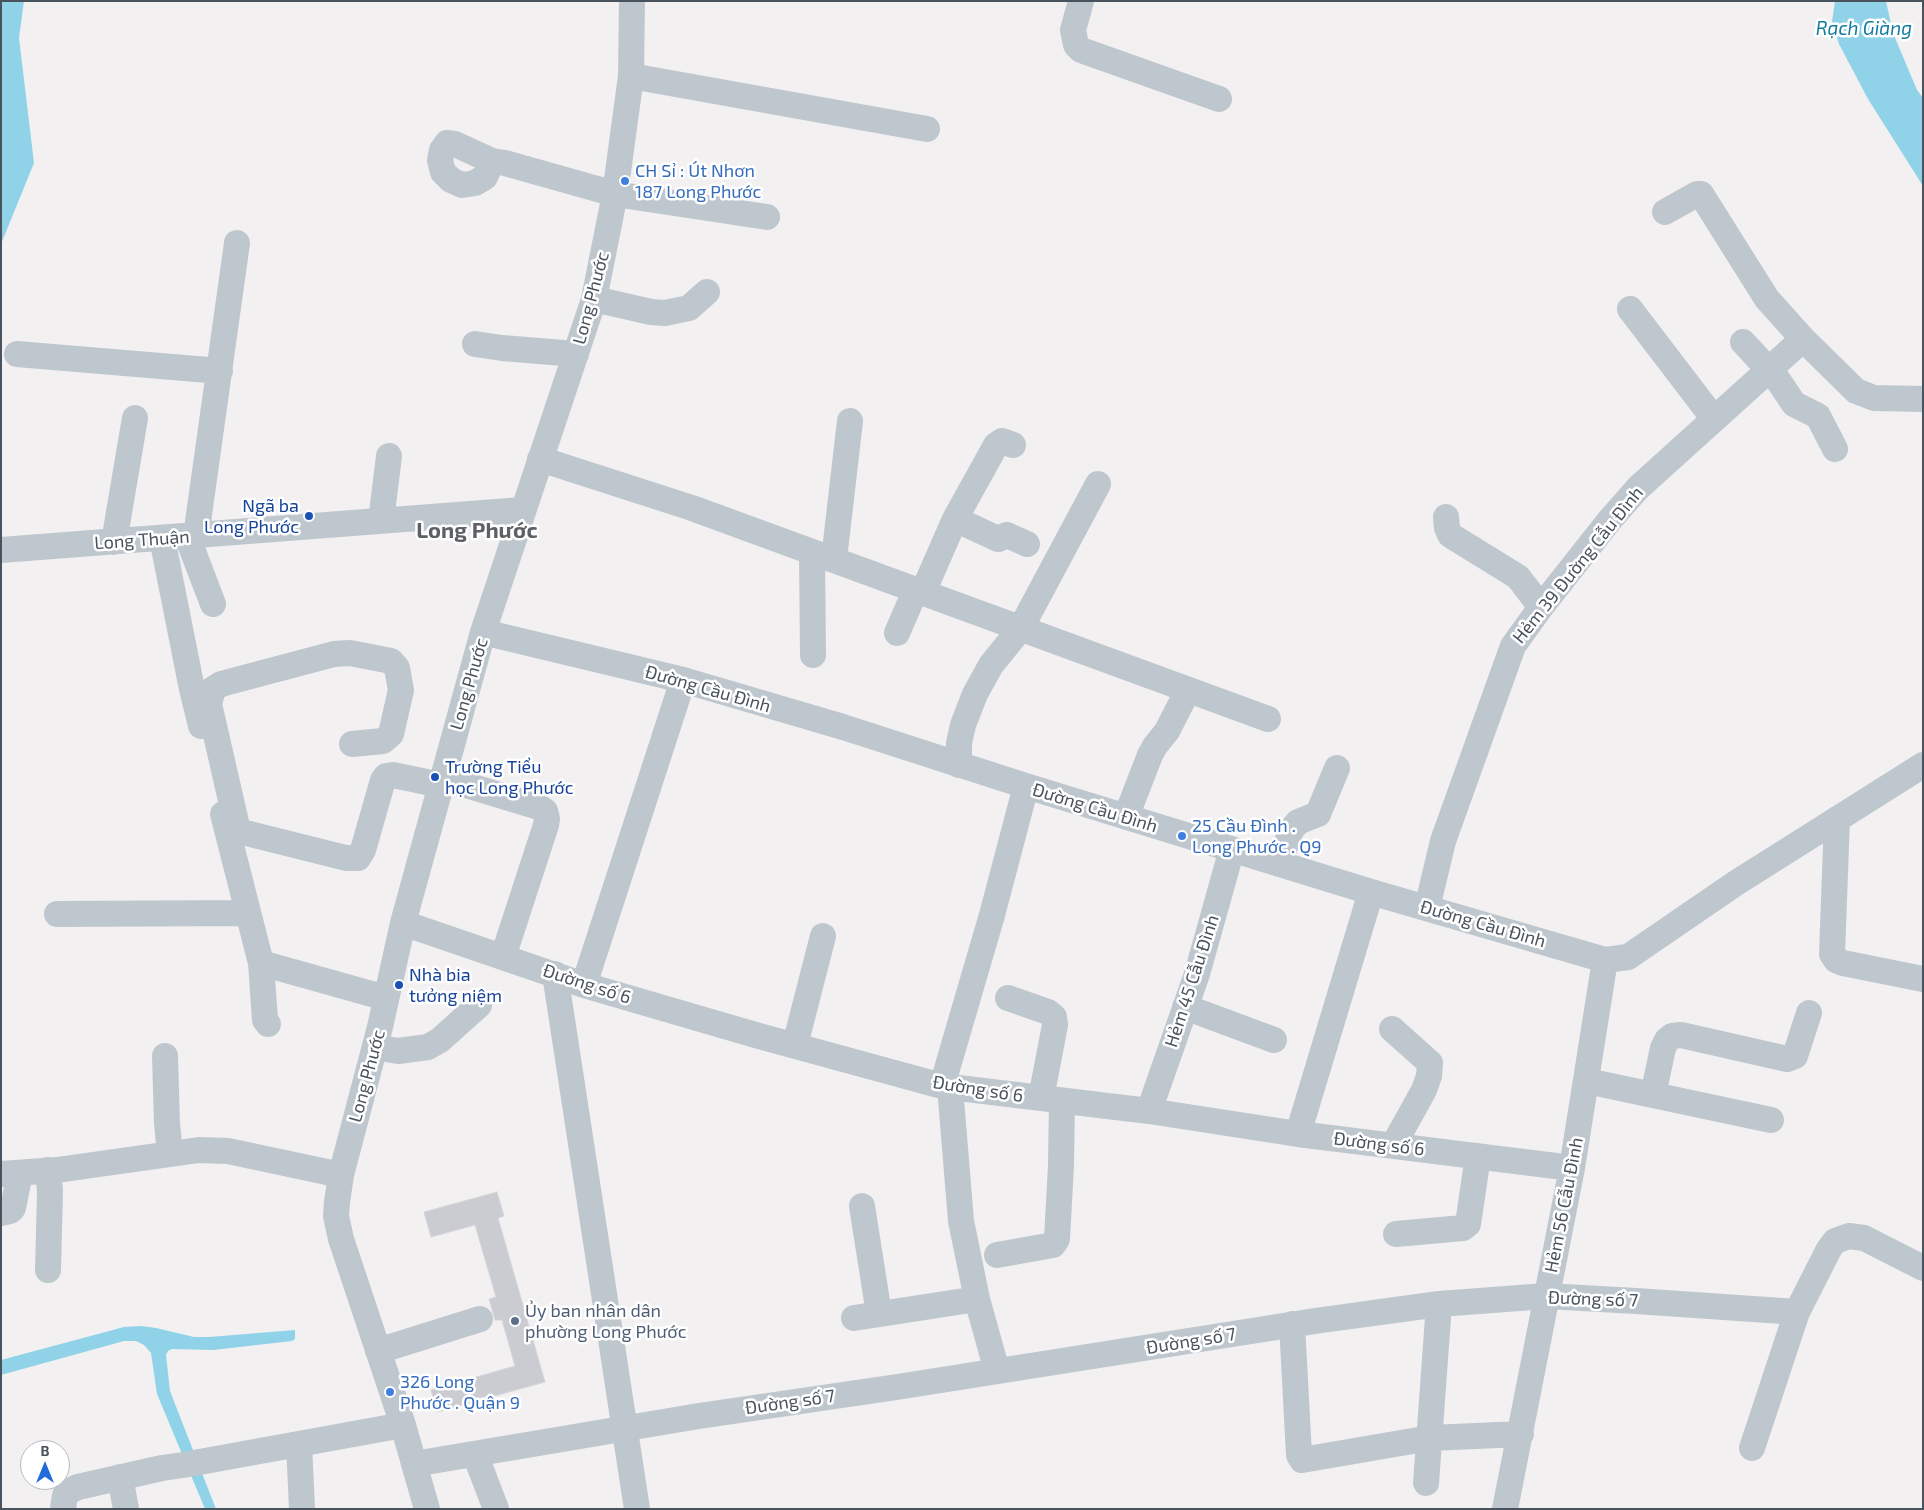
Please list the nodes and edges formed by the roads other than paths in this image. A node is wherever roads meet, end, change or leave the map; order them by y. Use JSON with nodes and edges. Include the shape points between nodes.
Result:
{"nodes":[{"id":1,"x":1080,"y":1,"type":"edge"},
{"id":2,"x":628,"y":3,"type":"edge"},
{"id":3,"x":630,"y":76,"type":"junction"},
{"id":4,"x":1219,"y":99,"type":"dead end"},
{"id":5,"x":927,"y":129,"type":"dead end"},
{"id":6,"x":492,"y":161,"type":"dead end"},
{"id":7,"x":615,"y":194,"type":"junction"},
{"id":8,"x":1665,"y":212,"type":"dead end"},
{"id":9,"x":767,"y":217,"type":"dead end"},
{"id":10,"x":237,"y":244,"type":"dead end"},
{"id":11,"x":707,"y":292,"type":"dead end"},
{"id":12,"x":594,"y":299,"type":"junction"},
{"id":13,"x":1630,"y":309,"type":"dead end"},
{"id":14,"x":1803,"y":339,"type":"junction"},
{"id":15,"x":1743,"y":342,"type":"dead end"},
{"id":16,"x":475,"y":344,"type":"dead end"},
{"id":17,"x":17,"y":354,"type":"dead end"},
{"id":18,"x":576,"y":354,"type":"junction"},
{"id":19,"x":1769,"y":369,"type":"junction"},
{"id":20,"x":220,"y":371,"type":"junction"},
{"id":21,"x":1923,"y":399,"type":"edge"},
{"id":22,"x":136,"y":418,"type":"dead end"},
{"id":23,"x":1714,"y":419,"type":"junction"},
{"id":24,"x":850,"y":421,"type":"dead end"},
{"id":25,"x":1013,"y":445,"type":"dead end"},
{"id":26,"x":1835,"y":448,"type":"dead end"},
{"id":27,"x":389,"y":456,"type":"dead end"},
{"id":28,"x":540,"y":459,"type":"junction"},
{"id":29,"x":1098,"y":484,"type":"dead end"},
{"id":30,"x":522,"y":510,"type":"junction"},
{"id":31,"x":1446,"y":517,"type":"dead end"},
{"id":32,"x":954,"y":519,"type":"junction"},
{"id":33,"x":381,"y":521,"type":"junction"},
{"id":34,"x":182,"y":537,"type":"junction"},
{"id":35,"x":114,"y":542,"type":"junction"},
{"id":36,"x":1027,"y":544,"type":"dead end"},
{"id":37,"x":1,"y":550,"type":"edge"},
{"id":38,"x":823,"y":556,"type":"junction"},
{"id":39,"x":920,"y":591,"type":"junction"},
{"id":40,"x":212,"y":604,"type":"dead end"},
{"id":41,"x":1541,"y":606,"type":"junction"},
{"id":42,"x":1020,"y":628,"type":"junction"},
{"id":43,"x":483,"y":632,"type":"junction"},
{"id":44,"x":897,"y":633,"type":"dead end"},
{"id":45,"x":813,"y":655,"type":"dead end"},
{"id":46,"x":683,"y":680,"type":"junction"},
{"id":47,"x":1188,"y":690,"type":"junction"},
{"id":48,"x":1268,"y":719,"type":"dead end"},
{"id":49,"x":352,"y":744,"type":"dead end"},
{"id":50,"x":959,"y":765,"type":"junction"},
{"id":51,"x":1923,"y":765,"type":"edge"},
{"id":52,"x":1337,"y":768,"type":"dead end"},
{"id":53,"x":442,"y":782,"type":"junction"},
{"id":54,"x":1026,"y":786,"type":"junction"},
{"id":55,"x":1126,"y":817,"type":"junction"},
{"id":56,"x":1837,"y":819,"type":"junction"},
{"id":57,"x":1232,"y":849,"type":"junction"},
{"id":58,"x":1279,"y":864,"type":"junction"},
{"id":59,"x":1371,"y":892,"type":"junction"},
{"id":60,"x":1427,"y":908,"type":"junction"},
{"id":61,"x":248,"y":913,"type":"junction"},
{"id":62,"x":57,"y":914,"type":"dead end"},
{"id":63,"x":403,"y":922,"type":"junction"},
{"id":64,"x":823,"y":936,"type":"dead end"},
{"id":65,"x":503,"y":957,"type":"junction"},
{"id":66,"x":1606,"y":960,"type":"junction"},
{"id":67,"x":261,"y":963,"type":"junction"},
{"id":68,"x":555,"y":974,"type":"junction"},
{"id":69,"x":1923,"y":979,"type":"edge"},
{"id":70,"x":584,"y":985,"type":"junction"},
{"id":71,"x":386,"y":998,"type":"junction"},
{"id":72,"x":1008,"y":998,"type":"dead end"},
{"id":73,"x":479,"y":1006,"type":"dead end"},
{"id":74,"x":1185,"y":1007,"type":"junction"},
{"id":75,"x":1809,"y":1013,"type":"dead end"},
{"id":76,"x":268,"y":1024,"type":"dead end"},
{"id":77,"x":1392,"y":1029,"type":"dead end"},
{"id":78,"x":1274,"y":1040,"type":"dead end"},
{"id":79,"x":795,"y":1045,"type":"junction"},
{"id":80,"x":374,"y":1047,"type":"junction"},
{"id":81,"x":164,"y":1056,"type":"dead end"},
{"id":82,"x":1587,"y":1081,"type":"junction"},
{"id":83,"x":946,"y":1086,"type":"junction"},
{"id":84,"x":1653,"y":1095,"type":"junction"},
{"id":85,"x":1051,"y":1099,"type":"junction"},
{"id":86,"x":1149,"y":1111,"type":"junction"},
{"id":87,"x":1771,"y":1120,"type":"dead end"},
{"id":88,"x":1298,"y":1134,"type":"junction"},
{"id":89,"x":1394,"y":1146,"type":"junction"},
{"id":90,"x":170,"y":1154,"type":"junction"},
{"id":91,"x":1478,"y":1156,"type":"junction"},
{"id":92,"x":1572,"y":1168,"type":"junction"},
{"id":93,"x":48,"y":1170,"type":"junction"},
{"id":94,"x":11,"y":1173,"type":"edge"},
{"id":95,"x":340,"y":1175,"type":"junction"},
{"id":96,"x":862,"y":1206,"type":"dead end"},
{"id":97,"x":1,"y":1213,"type":"edge"},
{"id":98,"x":1396,"y":1234,"type":"dead end"},
{"id":99,"x":997,"y":1255,"type":"dead end"},
{"id":100,"x":1923,"y":1268,"type":"edge"},
{"id":101,"x":48,"y":1270,"type":"dead end"},
{"id":102,"x":1546,"y":1296,"type":"junction"},
{"id":103,"x":977,"y":1299,"type":"junction"},
{"id":104,"x":1439,"y":1304,"type":"junction"},
{"id":105,"x":1797,"y":1312,"type":"junction"},
{"id":106,"x":480,"y":1319,"type":"dead end"},
{"id":107,"x":1292,"y":1324,"type":"junction"},
{"id":108,"x":378,"y":1351,"type":"junction"},
{"id":109,"x":997,"y":1371,"type":"junction"},
{"id":110,"x":403,"y":1425,"type":"junction"},
{"id":111,"x":624,"y":1428,"type":"junction"},
{"id":112,"x":1520,"y":1434,"type":"junction"},
{"id":113,"x":1430,"y":1438,"type":"junction"},
{"id":114,"x":299,"y":1444,"type":"junction"},
{"id":115,"x":1752,"y":1448,"type":"dead end"},
{"id":116,"x":476,"y":1454,"type":"junction"},
{"id":117,"x":414,"y":1464,"type":"junction"},
{"id":118,"x":120,"y":1477,"type":"junction"},
{"id":119,"x":1426,"y":1483,"type":"dead end"},
{"id":120,"x":63,"y":1509,"type":"edge"},
{"id":121,"x":126,"y":1509,"type":"edge"},
{"id":122,"x":302,"y":1509,"type":"edge"},
{"id":123,"x":427,"y":1509,"type":"edge"},
{"id":124,"x":496,"y":1509,"type":"edge"},
{"id":125,"x":637,"y":1509,"type":"edge"},
{"id":126,"x":1505,"y":1509,"type":"edge"}],
"edges":[{"from":1,"to":4,"type":"street","via":[[1073,30],[1076,45],[1081,50]]},
{"from":2,"to":3,"type":"street","name":"Long Phước"},
{"from":3,"to":5,"type":"street"},
{"from":3,"to":7,"type":"street","name":"Long Phước"},
{"from":6,"to":7,"type":"street"},
{"from":7,"to":9,"type":"street"},
{"from":7,"to":12,"type":"street","name":"Long Phước"},
{"from":8,"to":14,"type":"street","via":[[1697,194],[1704,197],[1764,294]]},
{"from":10,"to":20,"type":"street"},
{"from":11,"to":12,"type":"street","via":[[689,308],[665,313]]},
{"from":12,"to":18,"type":"street","name":"Long Phước"},
{"from":13,"to":23,"type":"street"},
{"from":14,"to":19,"type":"street","name":"Hẻm 39 Đường Cẫu Đình"},
{"from":14,"to":21,"type":"street","via":[[1856,391],[1874,398]]},
{"from":15,"to":19,"type":"street"},
{"from":16,"to":18,"type":"street"},
{"from":17,"to":20,"type":"street"},
{"from":18,"to":28,"type":"street","name":"Long Phước"},
{"from":19,"to":23,"type":"street","name":"Hẻm 39 Đường Cẫu Đình"},
{"from":19,"to":26,"type":"street","via":[[1794,404],[1818,416]]},
{"from":20,"to":34,"type":"street"},
{"from":22,"to":35,"type":"street"},
{"from":23,"to":41,"type":"street","name":"Hẻm 39 Đường Cẫu Đình","via":[[1627,500]]},
{"from":24,"to":38,"type":"street"},
{"from":25,"to":32,"type":"street","via":[[1002,441],[996,445]]},
{"from":27,"to":33,"type":"street"},
{"from":28,"to":30,"type":"street","name":"Long Phước"},
{"from":28,"to":38,"type":"street","via":[[692,508]]},
{"from":29,"to":42,"type":"street"},
{"from":30,"to":33,"type":"street","name":"Long Thuận"},
{"from":30,"to":43,"type":"street","name":"Long Phước"},
{"from":31,"to":41,"type":"street","via":[[1450,535],[1518,577]]},
{"from":32,"to":36,"type":"street","via":[[998,539],[1007,535]]},
{"from":32,"to":39,"type":"street"},
{"from":33,"to":34,"type":"street","name":"Long Thuận"},
{"from":34,"to":35,"type":"street","name":"Long Thuận"},
{"from":34,"to":40,"type":"street"},
{"from":34,"to":61,"type":"street","via":[[192,689]]},
{"from":35,"to":37,"type":"street","name":"Long Thuận"},
{"from":38,"to":39,"type":"street"},
{"from":38,"to":45,"type":"street"},
{"from":39,"to":42,"type":"street"},
{"from":39,"to":44,"type":"street"},
{"from":41,"to":60,"type":"street","name":"Hẻm 39 Đường Cẫu Đình","via":[[1513,646],[1443,841]]},
{"from":42,"to":47,"type":"street"},
{"from":42,"to":50,"type":"street","via":[[991,664],[976,694],[963,725]]},
{"from":43,"to":46,"type":"street","name":"Đường Cầu Đình"},
{"from":43,"to":53,"type":"street","name":"Long Phước"},
{"from":46,"to":50,"type":"street","name":"Đường Cầu Đình"},
{"from":46,"to":70,"type":"street"},
{"from":47,"to":48,"type":"street"},
{"from":47,"to":55,"type":"street","via":[[1168,731],[1150,755]]},
{"from":49,"to":53,"type":"street","via":[[383,741],[391,734],[401,690],[397,668],[391,661],[350,653],[334,654],[221,684],[213,689],[210,697],[238,831],[346,858],[358,858],[386,776]]},
{"from":50,"to":54,"type":"street","name":"Đường Cầu Đình"},
{"from":51,"to":56,"type":"street","name":"Đường Cầu Đình"},
{"from":52,"to":58,"type":"street","via":[[1318,814],[1298,822],[1291,830]]},
{"from":53,"to":63,"type":"street","name":"Long Phước"},
{"from":53,"to":65,"type":"street","via":[[545,811],[546,825]]},
{"from":54,"to":55,"type":"street","name":"Đường Cầu Đình"},
{"from":54,"to":83,"type":"street"},
{"from":55,"to":57,"type":"street","name":"Đường Cầu Đình"},
{"from":56,"to":66,"type":"street","name":"Đường Cầu Đình","via":[[1736,882],[1628,957]]},
{"from":56,"to":69,"type":"street","via":[[1832,954],[1843,963]]},
{"from":57,"to":58,"type":"street","name":"Đường Cầu Đình"},
{"from":57,"to":74,"type":"street","name":"Hẻm 45 Cẫu Đình"},
{"from":58,"to":59,"type":"street","name":"Đường Cầu Đình"},
{"from":59,"to":60,"type":"street","name":"Đường Cầu Đình"},
{"from":59,"to":88,"type":"street"},
{"from":60,"to":66,"type":"street","name":"Đường Cầu Đình"},
{"from":61,"to":62,"type":"street"},
{"from":61,"to":67,"type":"street"},
{"from":63,"to":65,"type":"street","name":"Đường số 6"},
{"from":63,"to":71,"type":"street","name":"Long Phước"},
{"from":64,"to":79,"type":"street"},
{"from":65,"to":68,"type":"street","name":"Đường số 6"},
{"from":66,"to":82,"type":"street","name":"Hẻm 56 Cẫu Đình"},
{"from":67,"to":71,"type":"street"},
{"from":67,"to":76,"type":"street","via":[[265,1020]]},
{"from":68,"to":70,"type":"street","name":"Đường số 6"},
{"from":68,"to":111,"type":"street"},
{"from":70,"to":79,"type":"street","name":"Đường số 6"},
{"from":71,"to":80,"type":"street","name":"Long Phước"},
{"from":72,"to":85,"type":"street","via":[[1054,1017]]},
{"from":73,"to":80,"type":"street","via":[[428,1047],[398,1051]]},
{"from":74,"to":78,"type":"street"},
{"from":74,"to":86,"type":"street","name":"Hẻm 45 Cẫu Đình"},
{"from":75,"to":84,"type":"street","via":[[1795,1056],[1787,1059],[1681,1035],[1672,1036],[1663,1048]]},
{"from":77,"to":89,"type":"street","via":[[1430,1064],[1424,1090]]},
{"from":79,"to":83,"type":"street","name":"Đường số 6"},
{"from":80,"to":95,"type":"street","name":"Long Phước"},
{"from":81,"to":90,"type":"street"},
{"from":82,"to":84,"type":"street"},
{"from":82,"to":92,"type":"street","name":"Hẻm 56 Cẫu Đình"},
{"from":83,"to":85,"type":"street","name":"Đường số 6"},
{"from":83,"to":103,"type":"street","via":[[961,1222]]},
{"from":84,"to":87,"type":"street"},
{"from":85,"to":86,"type":"street","name":"Đường số 6"},
{"from":85,"to":99,"type":"street","via":[[1061,1165],[1056,1242]]},
{"from":86,"to":88,"type":"street","name":"Đường số 6"},
{"from":88,"to":89,"type":"street","name":"Đường số 6"},
{"from":89,"to":91,"type":"street","name":"Đường số 6"},
{"from":90,"to":93,"type":"street"},
{"from":90,"to":95,"type":"street","via":[[228,1151]]},
{"from":91,"to":92,"type":"street","name":"Đường số 6"},
{"from":91,"to":98,"type":"street","via":[[1468,1224],[1463,1228]]},
{"from":92,"to":102,"type":"street","name":"Hẻm 56 Cẫu Đình"},
{"from":93,"to":94,"type":"street"},
{"from":93,"to":101,"type":"street"},
{"from":94,"to":97,"type":"street","via":[[13,1208]]},
{"from":95,"to":108,"type":"street","name":"Long Phước","via":[[336,1209],[340,1239]]},
{"from":96,"to":103,"type":"street","via":[[866,1316]]},
{"from":100,"to":105,"type":"street","via":[[1864,1238],[1849,1236],[1835,1241]]},
{"from":102,"to":104,"type":"street","name":"Đường số 7"},
{"from":102,"to":105,"type":"street","name":"Đường số 7"},
{"from":102,"to":112,"type":"street","name":"Hẻm 56 Cẫu Đình"},
{"from":103,"to":109,"type":"street"},
{"from":104,"to":107,"type":"street","name":"Đường số 7"},
{"from":104,"to":113,"type":"street"},
{"from":105,"to":115,"type":"street"},
{"from":106,"to":108,"type":"street"},
{"from":107,"to":109,"type":"street","name":"Đường số 7"},
{"from":107,"to":113,"type":"street","via":[[1299,1455],[1302,1460]]},
{"from":108,"to":110,"type":"street","name":"Long Phước"},
{"from":109,"to":111,"type":"street","name":"Đường số 7"},
{"from":110,"to":114,"type":"street"},
{"from":110,"to":117,"type":"street","name":"Long Phước"},
{"from":111,"to":116,"type":"street","name":"Đường số 7"},
{"from":111,"to":125,"type":"street"},
{"from":112,"to":113,"type":"street"},
{"from":112,"to":126,"type":"street","name":"Hẻm 56 Cẫu Đình"},
{"from":113,"to":119,"type":"street"},
{"from":114,"to":118,"type":"street"},
{"from":114,"to":122,"type":"street"},
{"from":116,"to":117,"type":"street","name":"Đường số 7"},
{"from":116,"to":124,"type":"street"},
{"from":117,"to":123,"type":"street","name":"Long Phước"},
{"from":118,"to":120,"type":"street","via":[[68,1491]]},
{"from":118,"to":121,"type":"street"}]}
